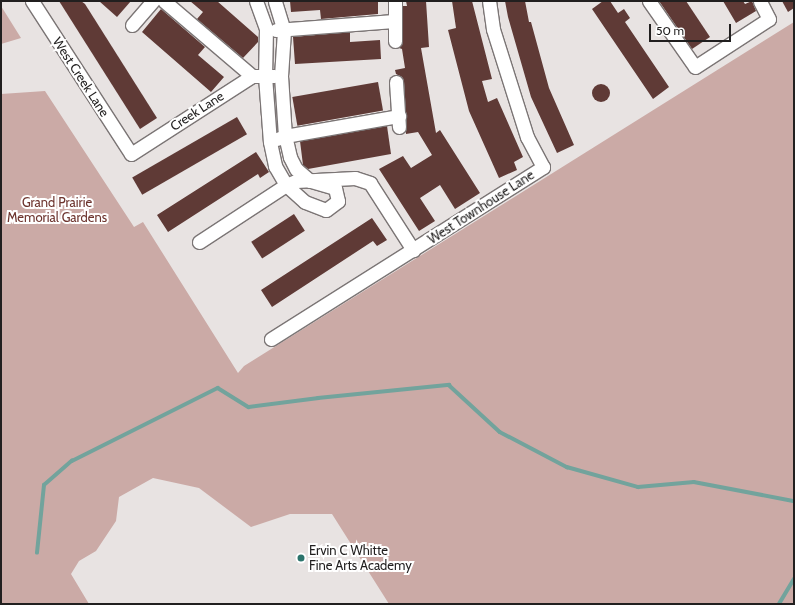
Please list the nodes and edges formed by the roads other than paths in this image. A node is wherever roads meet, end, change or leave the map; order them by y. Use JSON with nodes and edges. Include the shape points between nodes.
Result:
{"nodes":[{"id":1,"x":32,"y":1,"type":"edge"},
{"id":2,"x":153,"y":1,"type":"edge"},
{"id":3,"x":164,"y":1,"type":"edge"},
{"id":4,"x":256,"y":1,"type":"edge"},
{"id":5,"x":275,"y":1,"type":"edge"},
{"id":6,"x":395,"y":1,"type":"edge"},
{"id":7,"x":489,"y":1,"type":"edge"},
{"id":8,"x":650,"y":1,"type":"edge"},
{"id":9,"x":760,"y":1,"type":"edge"},
{"id":10,"x":394,"y":21,"type":"junction"},
{"id":11,"x":132,"y":25,"type":"dead end"},
{"id":12,"x":266,"y":29,"type":"junction"},
{"id":13,"x":284,"y":30,"type":"junction"},
{"id":14,"x":395,"y":41,"type":"dead end"},
{"id":15,"x":252,"y":76,"type":"junction"},
{"id":16,"x":265,"y":76,"type":"junction"},
{"id":17,"x":281,"y":76,"type":"junction"},
{"id":18,"x":396,"y":82,"type":"dead end"},
{"id":19,"x":284,"y":136,"type":"junction"},
{"id":20,"x":270,"y":142,"type":"junction"},
{"id":21,"x":131,"y":154,"type":"joint"},
{"id":22,"x":310,"y":181,"type":"junction"},
{"id":23,"x":286,"y":185,"type":"junction"},
{"id":24,"x":200,"y":242,"type":"dead end"},
{"id":25,"x":413,"y":250,"type":"junction"},
{"id":26,"x":271,"y":339,"type":"dead end"}],
"edges":[{"from":1,"to":21,"type":"street","name":"West Creek Lane"},
{"from":2,"to":11,"type":"street"},
{"from":3,"to":15,"type":"street"},
{"from":4,"to":12,"type":"street"},
{"from":5,"to":13,"type":"street"},
{"from":6,"to":10,"type":"street"},
{"from":7,"to":25,"type":"street","name":"West Townhouse Lane","via":[[492,29],[527,137],[543,167]]},
{"from":8,"to":9,"type":"street","via":[[695,67],[769,19]]},
{"from":10,"to":13,"type":"street"},
{"from":10,"to":14,"type":"street"},
{"from":12,"to":13,"type":"street"},
{"from":12,"to":16,"type":"street"},
{"from":13,"to":17,"type":"street"},
{"from":15,"to":16,"type":"street"},
{"from":15,"to":21,"type":"street","name":"Creek Lane"},
{"from":16,"to":17,"type":"street"},
{"from":16,"to":20,"type":"street"},
{"from":17,"to":19,"type":"street"},
{"from":18,"to":19,"type":"street","via":[[399,122]]},
{"from":19,"to":20,"type":"street"},
{"from":19,"to":22,"type":"street","via":[[296,169]]},
{"from":20,"to":23,"type":"street","via":[[275,166]]},
{"from":22,"to":23,"type":"street","via":[[296,181]]},
{"from":22,"to":23,"type":"street","via":[[335,188],[338,201],[326,210],[305,202]]},
{"from":22,"to":25,"type":"street","via":[[355,178],[370,183]]},
{"from":23,"to":24,"type":"street"},
{"from":25,"to":26,"type":"street","name":"West Townhouse Lane"}]}
